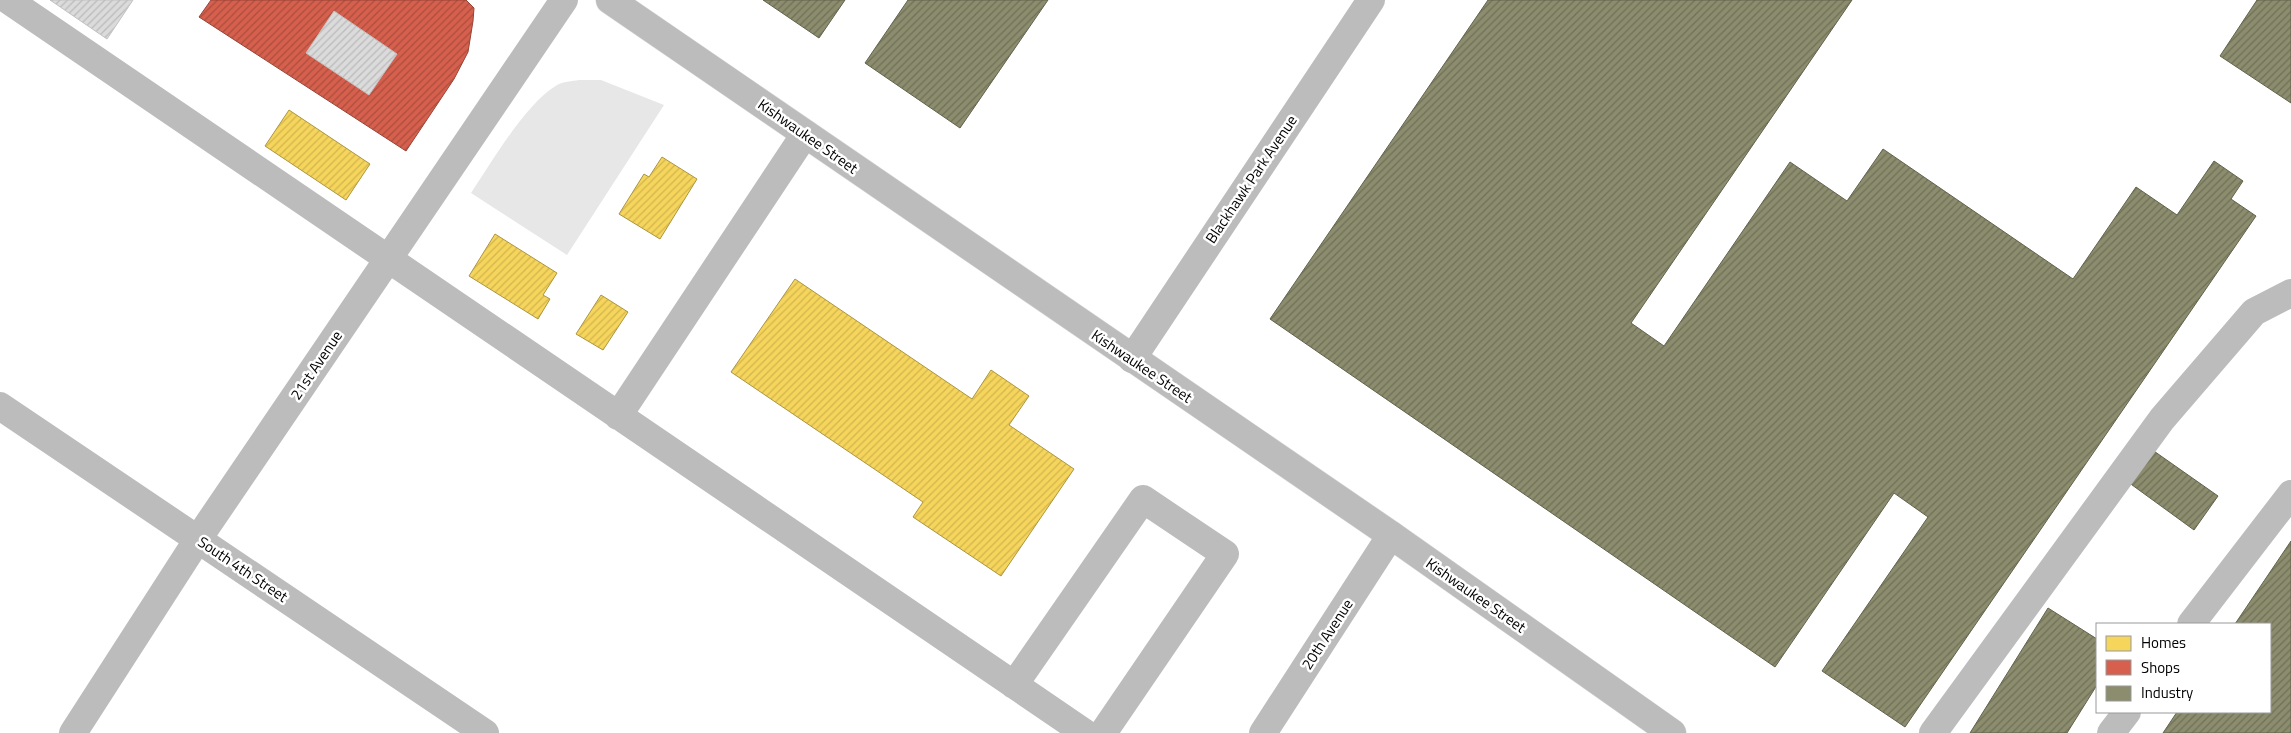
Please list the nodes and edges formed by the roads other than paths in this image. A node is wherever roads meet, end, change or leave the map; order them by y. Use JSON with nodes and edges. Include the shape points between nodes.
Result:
{"nodes":[{"id":1,"x":8,"y":0,"type":"edge"},
{"id":2,"x":564,"y":0,"type":"edge"},
{"id":3,"x":610,"y":0,"type":"edge"},
{"id":4,"x":1371,"y":0,"type":"edge"},
{"id":5,"x":805,"y":134,"type":"junction"},
{"id":6,"x":388,"y":258,"type":"junction"},
{"id":7,"x":2291,"y":293,"type":"edge"},
{"id":8,"x":1132,"y":359,"type":"junction"},
{"id":9,"x":0,"y":406,"type":"edge"},
{"id":10,"x":618,"y":416,"type":"junction"},
{"id":11,"x":2291,"y":494,"type":"edge"},
{"id":12,"x":1391,"y":535,"type":"junction"},
{"id":13,"x":198,"y":539,"type":"junction"},
{"id":14,"x":2192,"y":623,"type":"edge"},
{"id":15,"x":1014,"y":685,"type":"junction"},
{"id":16,"x":2126,"y":713,"type":"edge"},
{"id":17,"x":1662,"y":730,"type":"edge"},
{"id":18,"x":73,"y":733,"type":"edge"},
{"id":19,"x":485,"y":733,"type":"edge"},
{"id":20,"x":1085,"y":733,"type":"edge"},
{"id":21,"x":1103,"y":733,"type":"edge"},
{"id":22,"x":1263,"y":733,"type":"edge"},
{"id":23,"x":1934,"y":733,"type":"edge"},
{"id":24,"x":2111,"y":733,"type":"edge"}],
"edges":[{"from":1,"to":6,"type":"street"},
{"from":2,"to":6,"type":"street","name":"21st Avenue"},
{"from":3,"to":5,"type":"street","name":"Kishwaukee Street"},
{"from":4,"to":8,"type":"street","name":"Blackhawk Park Avenue"},
{"from":5,"to":8,"type":"street","name":"Kishwaukee Street"},
{"from":5,"to":10,"type":"street"},
{"from":6,"to":10,"type":"street"},
{"from":6,"to":13,"type":"street","name":"21st Avenue"},
{"from":7,"to":23,"type":"street","via":[[2254,312],[2162,419]]},
{"from":8,"to":12,"type":"street","name":"Kishwaukee Street"},
{"from":9,"to":13,"type":"street","name":"South 4th Street"},
{"from":10,"to":15,"type":"street"},
{"from":11,"to":14,"type":"street"},
{"from":12,"to":17,"type":"street","name":"Kishwaukee Street"},
{"from":12,"to":22,"type":"street","name":"20th Avenue"},
{"from":13,"to":18,"type":"street","name":"21st Avenue"},
{"from":13,"to":19,"type":"street","name":"South 4th Street"},
{"from":15,"to":20,"type":"street"},
{"from":15,"to":21,"type":"street","via":[[1144,498],[1225,554]]},
{"from":16,"to":24,"type":"street"}]}
